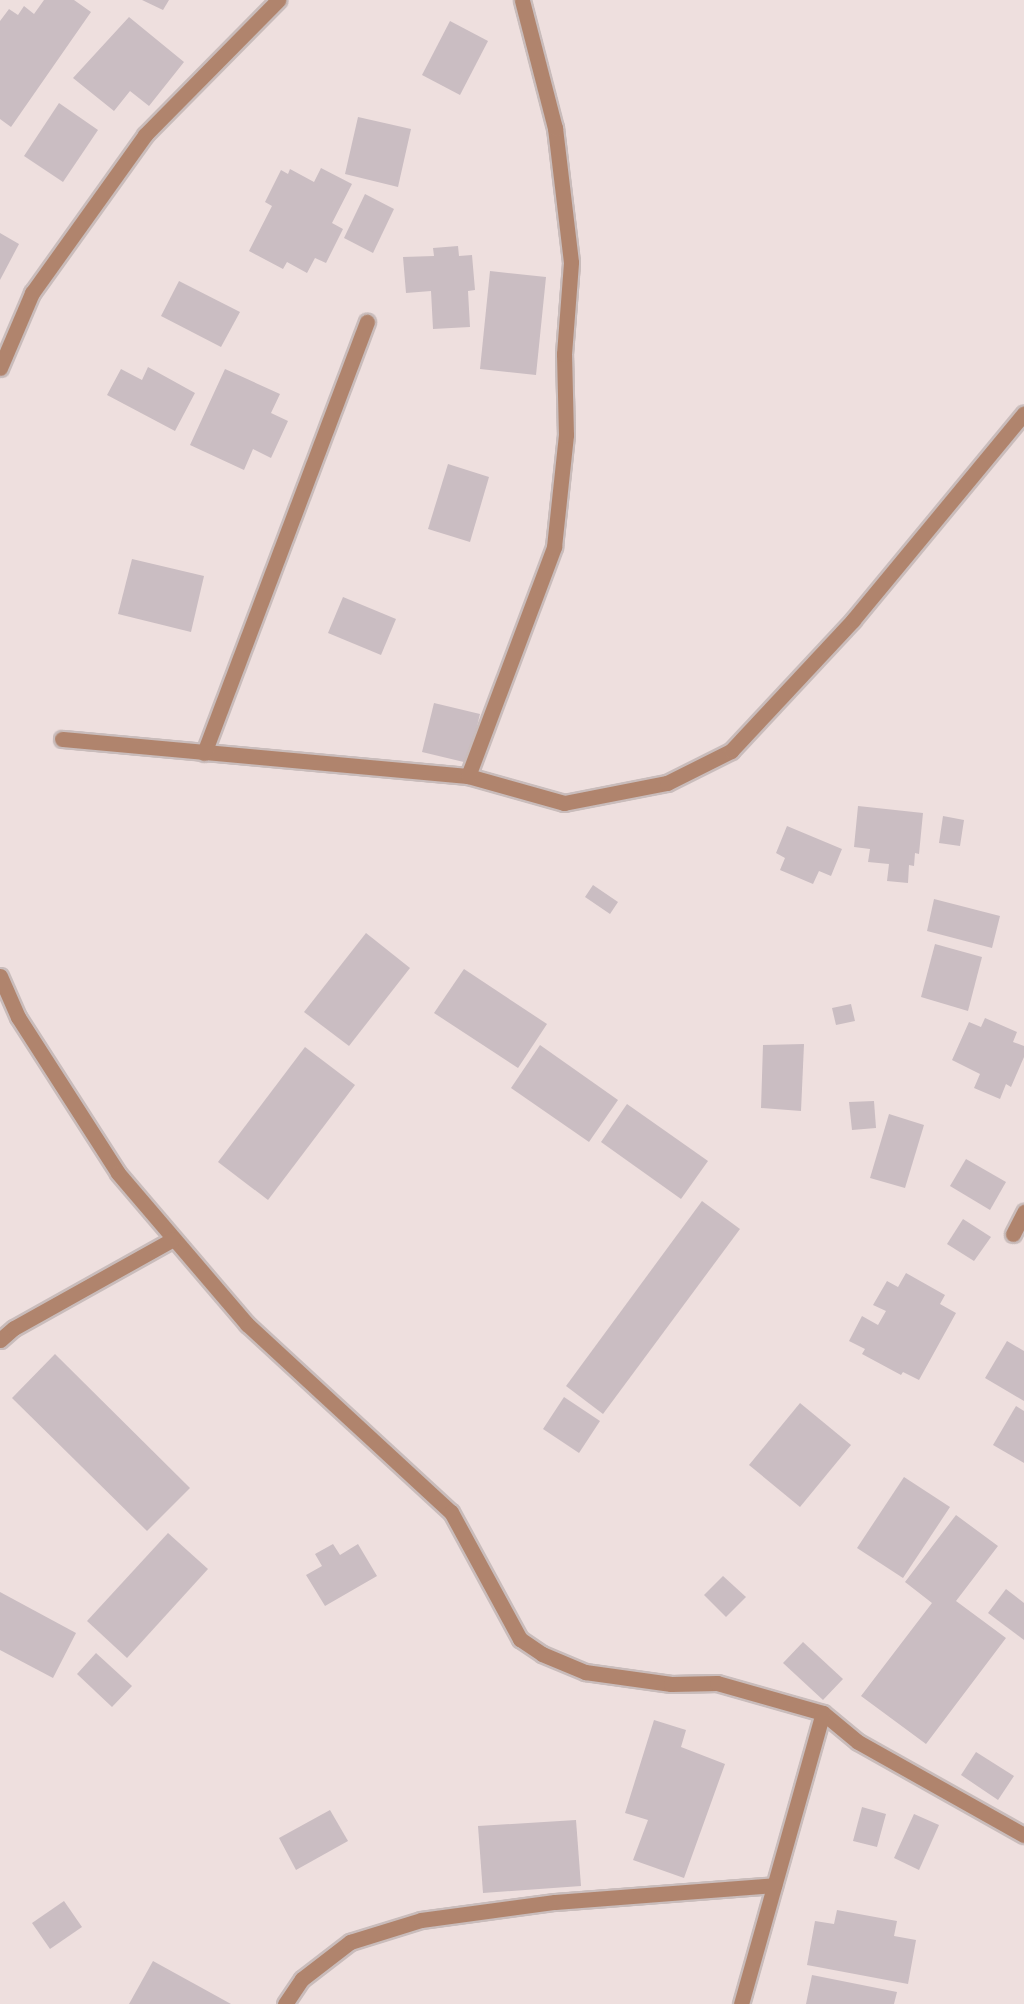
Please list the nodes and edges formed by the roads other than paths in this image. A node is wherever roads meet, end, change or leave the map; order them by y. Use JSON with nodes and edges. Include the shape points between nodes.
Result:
{"nodes":[{"id":1,"x":278,"y":0,"type":"edge"},
{"id":2,"x":522,"y":0,"type":"edge"},
{"id":3,"x":367,"y":322,"type":"dead end"},
{"id":4,"x":0,"y":368,"type":"edge"},
{"id":5,"x":1024,"y":413,"type":"edge"},
{"id":6,"x":62,"y":739,"type":"dead end"},
{"id":7,"x":204,"y":753,"type":"junction"},
{"id":8,"x":468,"y":776,"type":"junction"},
{"id":9,"x":0,"y":976,"type":"edge"},
{"id":10,"x":1024,"y":1212,"type":"edge"},
{"id":11,"x":1013,"y":1234,"type":"dead end"},
{"id":12,"x":173,"y":1239,"type":"junction"},
{"id":13,"x":0,"y":1340,"type":"edge"},
{"id":14,"x":823,"y":1713,"type":"junction"},
{"id":15,"x":1024,"y":1836,"type":"edge"},
{"id":16,"x":774,"y":1885,"type":"junction"},
{"id":17,"x":285,"y":2004,"type":"edge"},
{"id":18,"x":741,"y":2004,"type":"edge"}],
"edges":[{"from":1,"to":4,"type":"street","via":[[145,135],[32,293]]},
{"from":2,"to":8,"type":"street","via":[[555,128],[571,262],[564,354],[566,435],[554,547]]},
{"from":3,"to":7,"type":"street"},
{"from":5,"to":8,"type":"street","via":[[854,620],[731,751],[667,783],[564,803]]},
{"from":6,"to":7,"type":"street"},
{"from":7,"to":8,"type":"street"},
{"from":9,"to":12,"type":"street","via":[[18,1017],[118,1173]]},
{"from":10,"to":11,"type":"street"},
{"from":12,"to":13,"type":"street","via":[[14,1328]]},
{"from":12,"to":14,"type":"street","via":[[247,1324],[451,1512],[520,1639],[542,1654],[585,1672],[671,1684],[717,1683]]},
{"from":14,"to":15,"type":"street","via":[[858,1742]]},
{"from":14,"to":16,"type":"street"},
{"from":16,"to":17,"type":"street","via":[[555,1902],[421,1920],[350,1942],[302,1979]]},
{"from":16,"to":18,"type":"street"}]}
